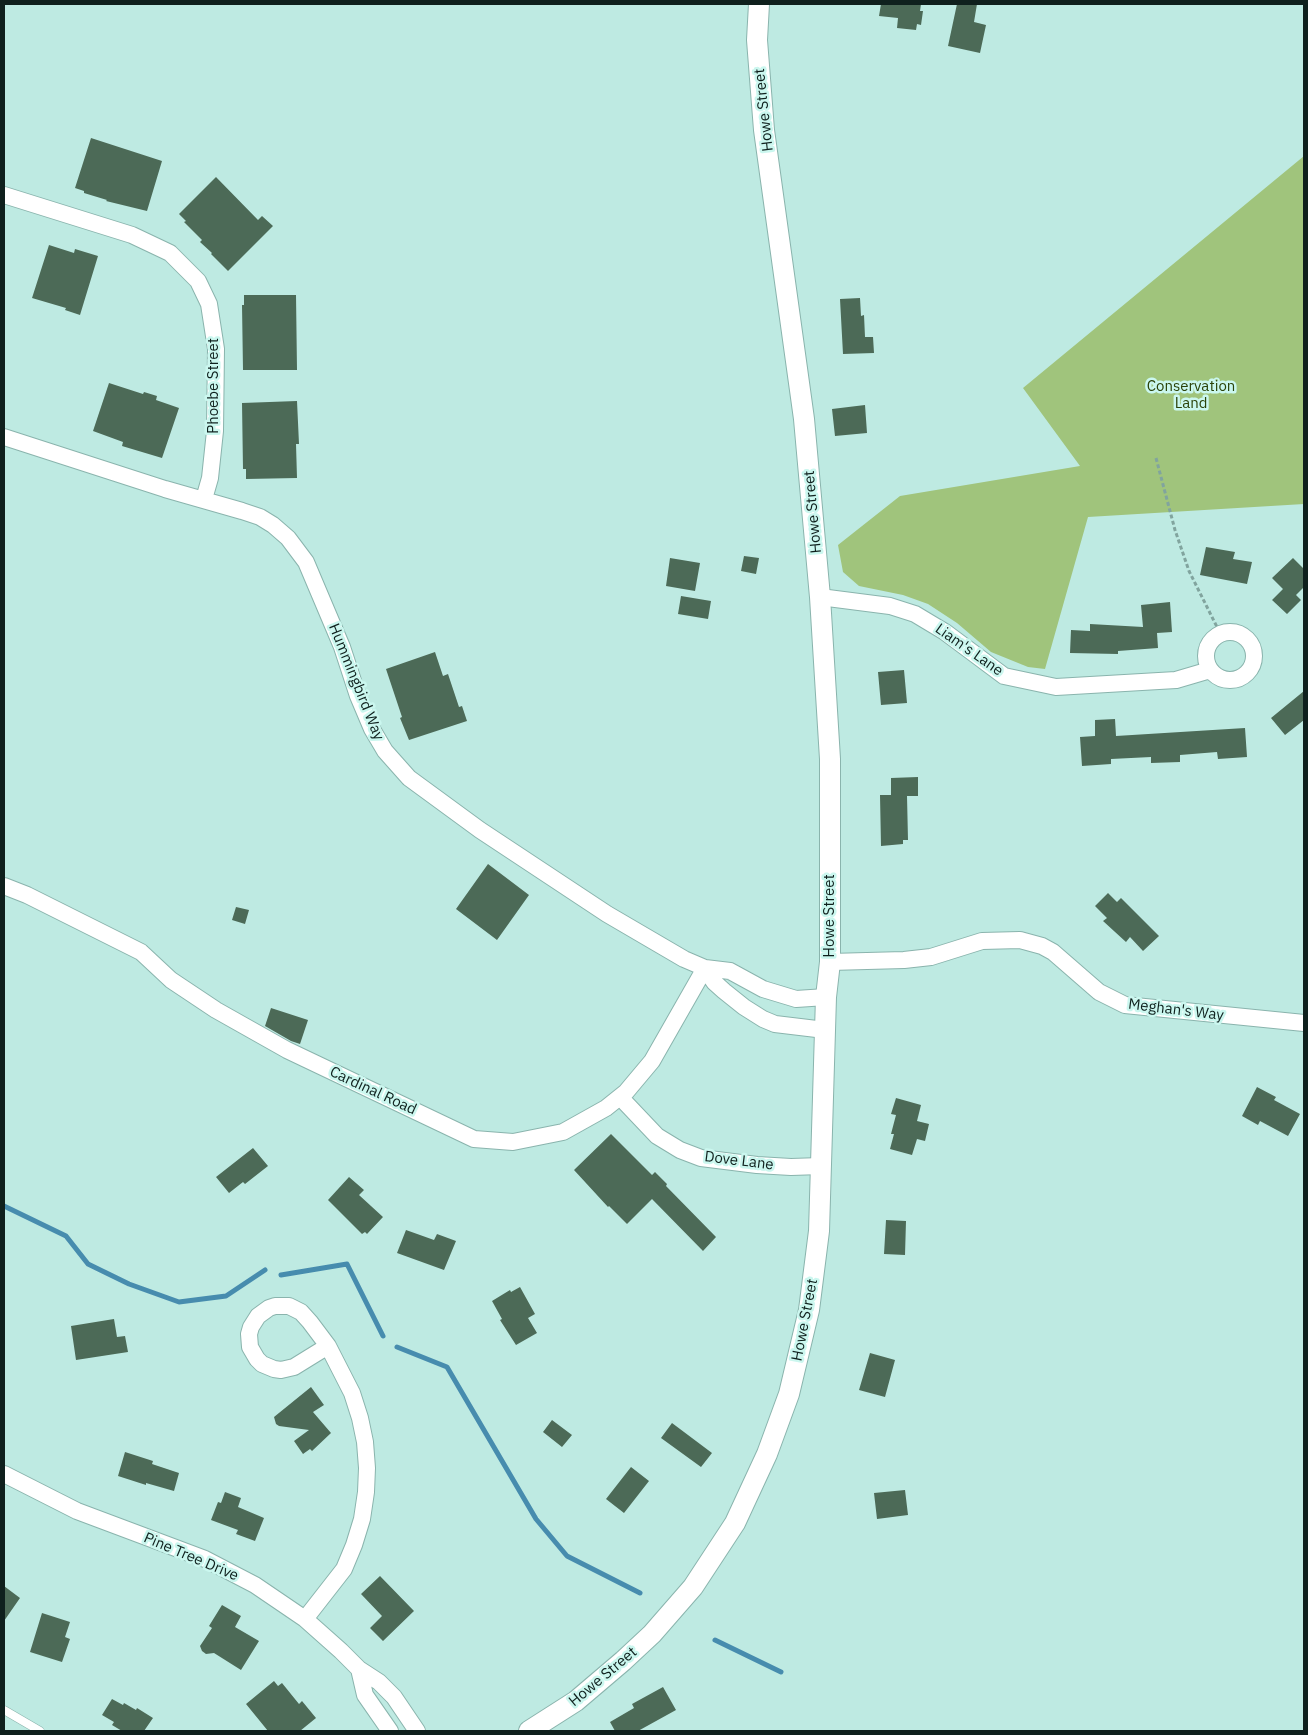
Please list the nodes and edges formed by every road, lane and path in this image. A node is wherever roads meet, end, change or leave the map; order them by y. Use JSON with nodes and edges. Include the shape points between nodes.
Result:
{"nodes":[{"id":1,"x":759,"y":4,"type":"edge"},
{"id":2,"x":4,"y":194,"type":"edge"},
{"id":3,"x":4,"y":437,"type":"edge"},
{"id":4,"x":1156,"y":458,"type":"dead end"},
{"id":5,"x":204,"y":499,"type":"junction"},
{"id":6,"x":820,"y":597,"type":"junction"},
{"id":7,"x":1220,"y":633,"type":"junction"},
{"id":8,"x":1210,"y":670,"type":"junction"},
{"id":9,"x":4,"y":886,"type":"edge"},
{"id":10,"x":830,"y":962,"type":"junction"},
{"id":11,"x":706,"y":968,"type":"junction"},
{"id":12,"x":826,"y":997,"type":"junction"},
{"id":13,"x":1304,"y":1023,"type":"edge"},
{"id":14,"x":825,"y":1030,"type":"junction"},
{"id":15,"x":620,"y":1097,"type":"junction"},
{"id":16,"x":821,"y":1166,"type":"junction"},
{"id":17,"x":328,"y":1346,"type":"junction"},
{"id":18,"x":4,"y":1474,"type":"edge"},
{"id":19,"x":305,"y":1619,"type":"junction"},
{"id":20,"x":359,"y":1669,"type":"junction"},
{"id":21,"x":4,"y":1710,"type":"edge"},
{"id":22,"x":40,"y":1731,"type":"edge"},
{"id":23,"x":390,"y":1731,"type":"edge"},
{"id":24,"x":417,"y":1731,"type":"edge"},
{"id":25,"x":530,"y":1731,"type":"edge"}],
"edges":[{"from":1,"to":6,"type":"street","name":"Howe Street","via":[[757,40],[764,130],[804,418]]},
{"from":2,"to":5,"type":"street","name":"Phoebe Street","via":[[132,235],[170,253],[198,281],[209,304],[216,349],[214,440]]},
{"from":3,"to":5,"type":"street","name":"Hummingbird Way"},
{"from":4,"to":7,"type":"path","via":[[1189,572]]},
{"from":5,"to":11,"type":"street","name":"Hummingbird Way","via":[[260,517],[288,538],[306,562],[372,729],[385,751],[409,778],[606,914],[684,959]]},
{"from":6,"to":8,"type":"street","name":"Liam's Lane","via":[[890,606],[915,614],[1004,676],[1056,687],[1176,680]]},
{"from":6,"to":10,"type":"street","name":"Howe Street","via":[[830,759]]},
{"from":7,"to":8,"type":"street","via":[[1208,645],[1206,662]]},
{"from":7,"to":8,"type":"street","via":[[1236,632],[1244,636],[1250,642],[1254,658],[1243,676],[1236,679],[1222,678]]},
{"from":9,"to":15,"type":"street","name":"Cardinal Road","via":[[141,952],[171,980],[287,1050],[474,1139],[514,1142],[563,1132]]},
{"from":10,"to":12,"type":"street","name":"Howe Street"},
{"from":10,"to":13,"type":"street","name":"Meghan's Way","via":[[931,957],[982,941],[1020,940],[1053,952],[1099,992],[1125,1005]]},
{"from":11,"to":12,"type":"street","name":"Hummingbird Way","via":[[730,971],[763,989],[796,999]]},
{"from":11,"to":14,"type":"street","via":[[724,991],[774,1024]]},
{"from":11,"to":15,"type":"street","name":"Cardinal Road","via":[[652,1061]]},
{"from":12,"to":14,"type":"street","name":"Howe Street"},
{"from":14,"to":16,"type":"street","name":"Howe Street"},
{"from":15,"to":16,"type":"street","name":"Dove Lane","via":[[657,1136],[694,1155],[757,1165]]},
{"from":16,"to":25,"type":"street","name":"Howe Street","via":[[819,1231],[809,1310],[791,1384],[767,1454],[735,1523],[694,1588],[640,1646],[576,1701]]},
{"from":17,"to":17,"type":"street","via":[[294,1367],[274,1369],[257,1359],[250,1347],[249,1334],[263,1311],[275,1306],[289,1306],[306,1316]]},
{"from":17,"to":19,"type":"street","via":[[352,1393],[360,1418],[365,1442],[366,1492],[362,1520],[344,1569]]},
{"from":18,"to":19,"type":"street","name":"Pine Tree Drive","via":[[102,1522],[229,1571]]},
{"from":19,"to":20,"type":"street","name":"Pine Tree Drive"},
{"from":20,"to":23,"type":"street","name":"Pine Tree Drive","via":[[365,1694]]},
{"from":20,"to":24,"type":"street","name":"Pine Tree Drive","via":[[394,1697]]},
{"from":21,"to":22,"type":"lane"}]}
